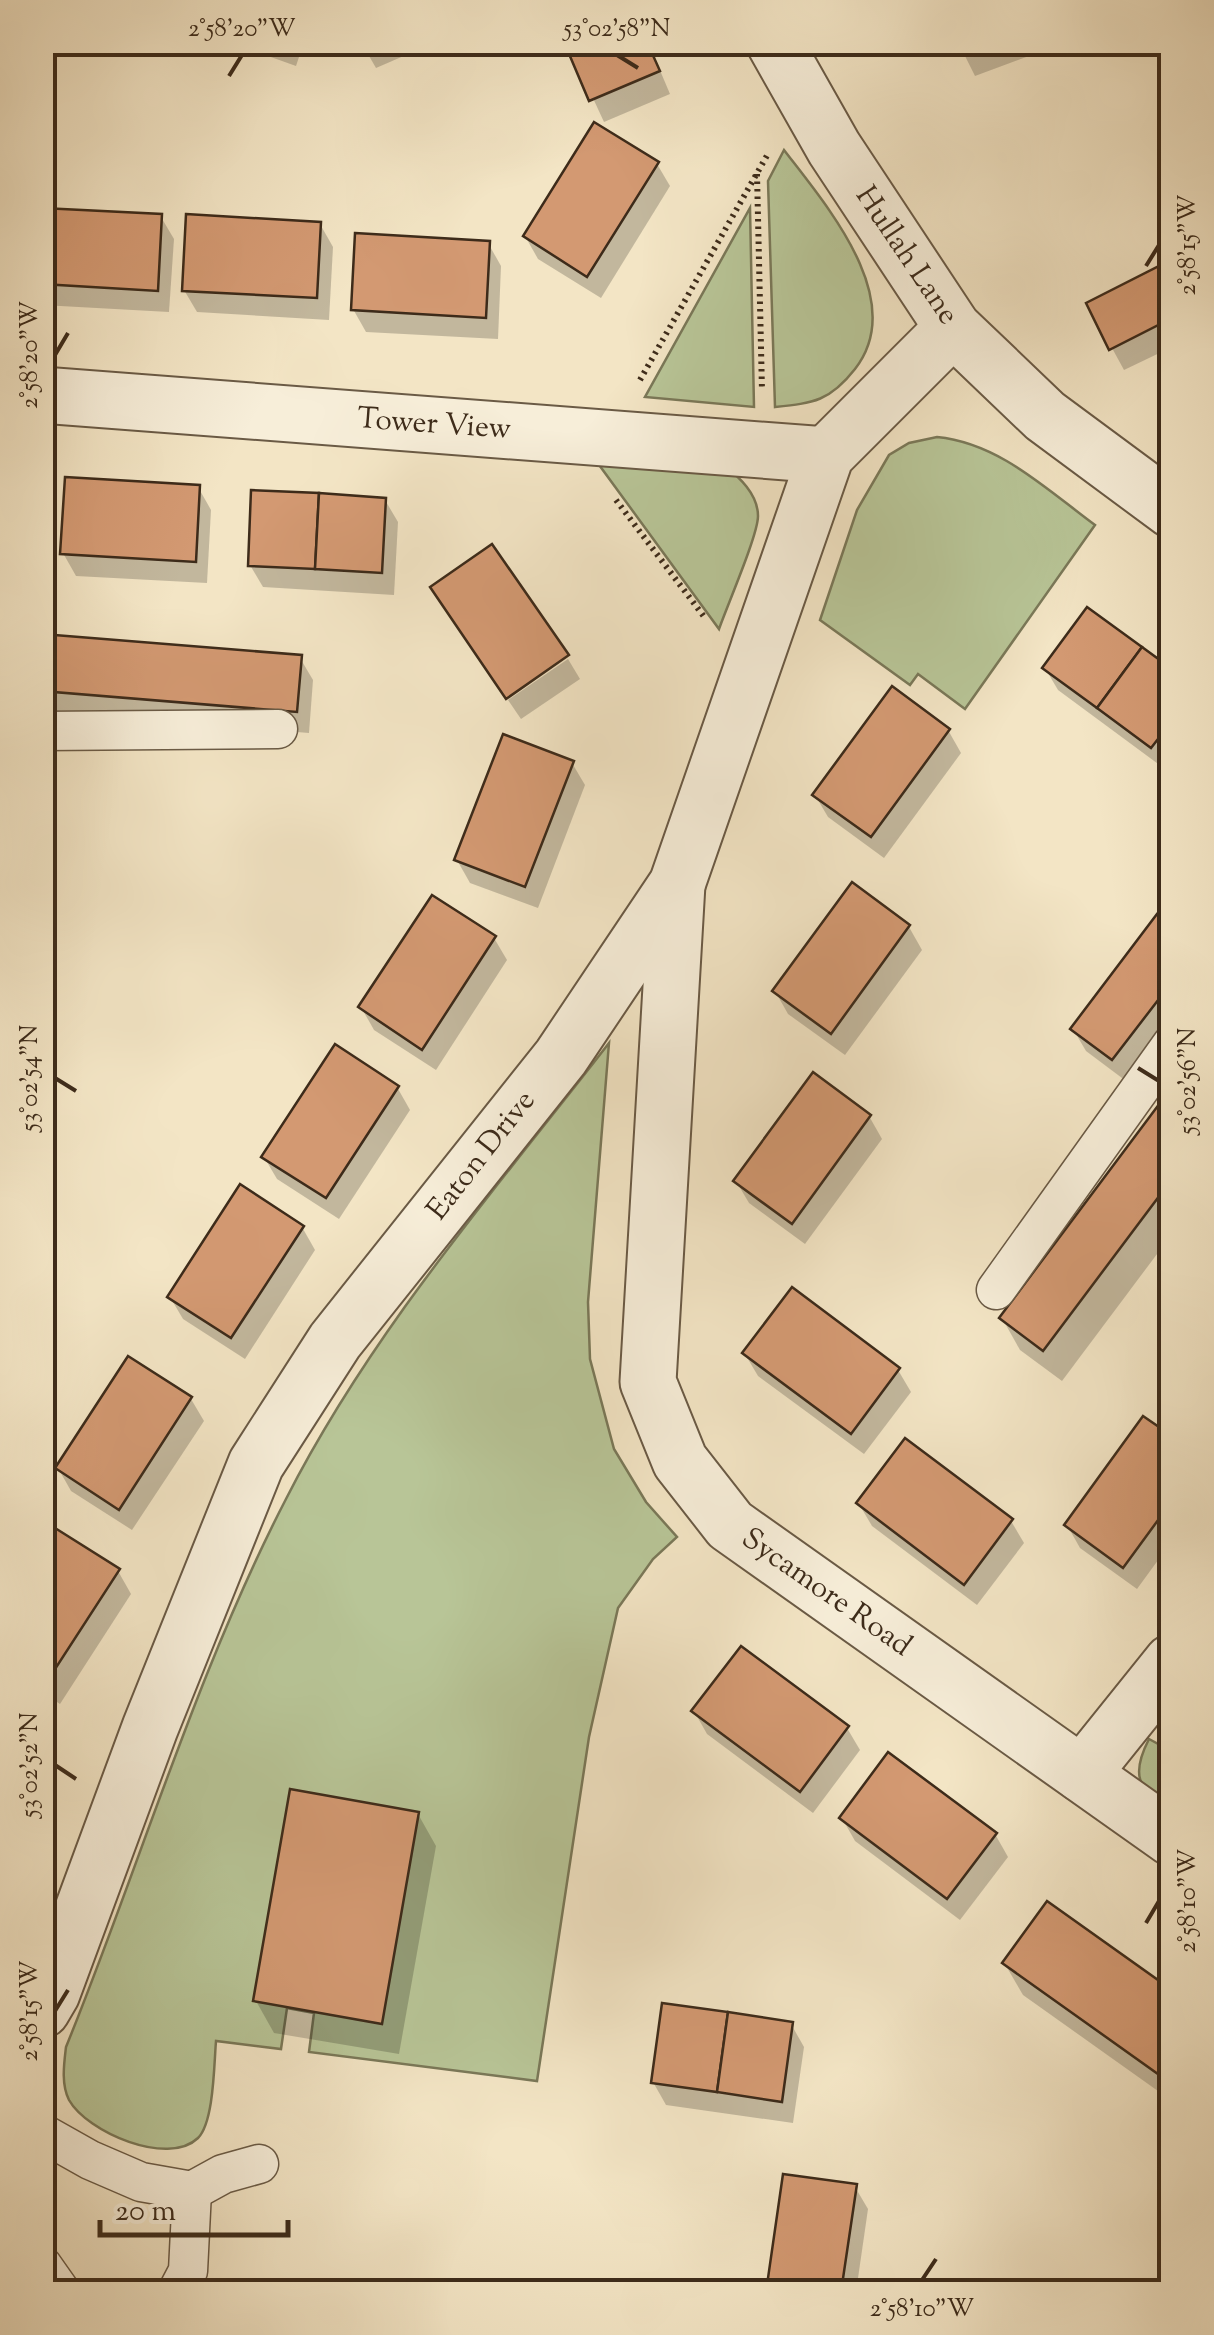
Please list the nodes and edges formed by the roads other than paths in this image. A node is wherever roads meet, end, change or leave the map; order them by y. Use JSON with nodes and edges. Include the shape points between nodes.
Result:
{"nodes":[{"id":1,"x":774,"y":42,"type":"edge"},
{"id":2,"x":952,"y":328,"type":"junction"},
{"id":3,"x":42,"y":394,"type":"edge"},
{"id":4,"x":826,"y":454,"type":"junction"},
{"id":5,"x":1172,"y":510,"type":"edge"},
{"id":6,"x":278,"y":729,"type":"dead end"},
{"id":7,"x":42,"y":731,"type":"edge"},
{"id":8,"x":677,"y":884,"type":"junction"},
{"id":9,"x":1172,"y":1044,"type":"edge"},
{"id":10,"x":996,"y":1290,"type":"dead end"},
{"id":11,"x":1172,"y":1662,"type":"edge"},
{"id":12,"x":1082,"y":1774,"type":"junction"},
{"id":13,"x":1172,"y":1838,"type":"edge"},
{"id":14,"x":42,"y":2010,"type":"edge"},
{"id":15,"x":42,"y":2133,"type":"edge"},
{"id":16,"x":258,"y":2164,"type":"dead end"},
{"id":17,"x":192,"y":2191,"type":"junction"},
{"id":18,"x":42,"y":2265,"type":"edge"},
{"id":19,"x":61,"y":2292,"type":"edge"},
{"id":20,"x":177,"y":2292,"type":"edge"}],
"edges":[{"from":1,"to":2,"type":"street","name":"Hullah Lane","via":[[834,148]]},
{"from":2,"to":4,"type":"street","name":"Eaton Drive"},
{"from":2,"to":5,"type":"street","name":"Hullah Lane","via":[[1046,416]]},
{"from":3,"to":4,"type":"street","name":"Tower View"},
{"from":4,"to":8,"type":"street","name":"Eaton Drive"},
{"from":6,"to":7,"type":"lane"},
{"from":8,"to":12,"type":"street","name":"Sycamore Road","via":[[648,1382],[680,1461],[730,1525]]},
{"from":8,"to":14,"type":"street","name":"Eaton Drive","via":[[561,1057],[335,1341],[256,1464]]},
{"from":9,"to":10,"type":"lane"},
{"from":11,"to":12,"type":"street"},
{"from":12,"to":13,"type":"street","name":"Sycamore Road"},
{"from":15,"to":17,"type":"lane","via":[[141,2182]]},
{"from":16,"to":17,"type":"lane"},
{"from":17,"to":20,"type":"lane","via":[[188,2271]]},
{"from":18,"to":19,"type":"lane"}]}
